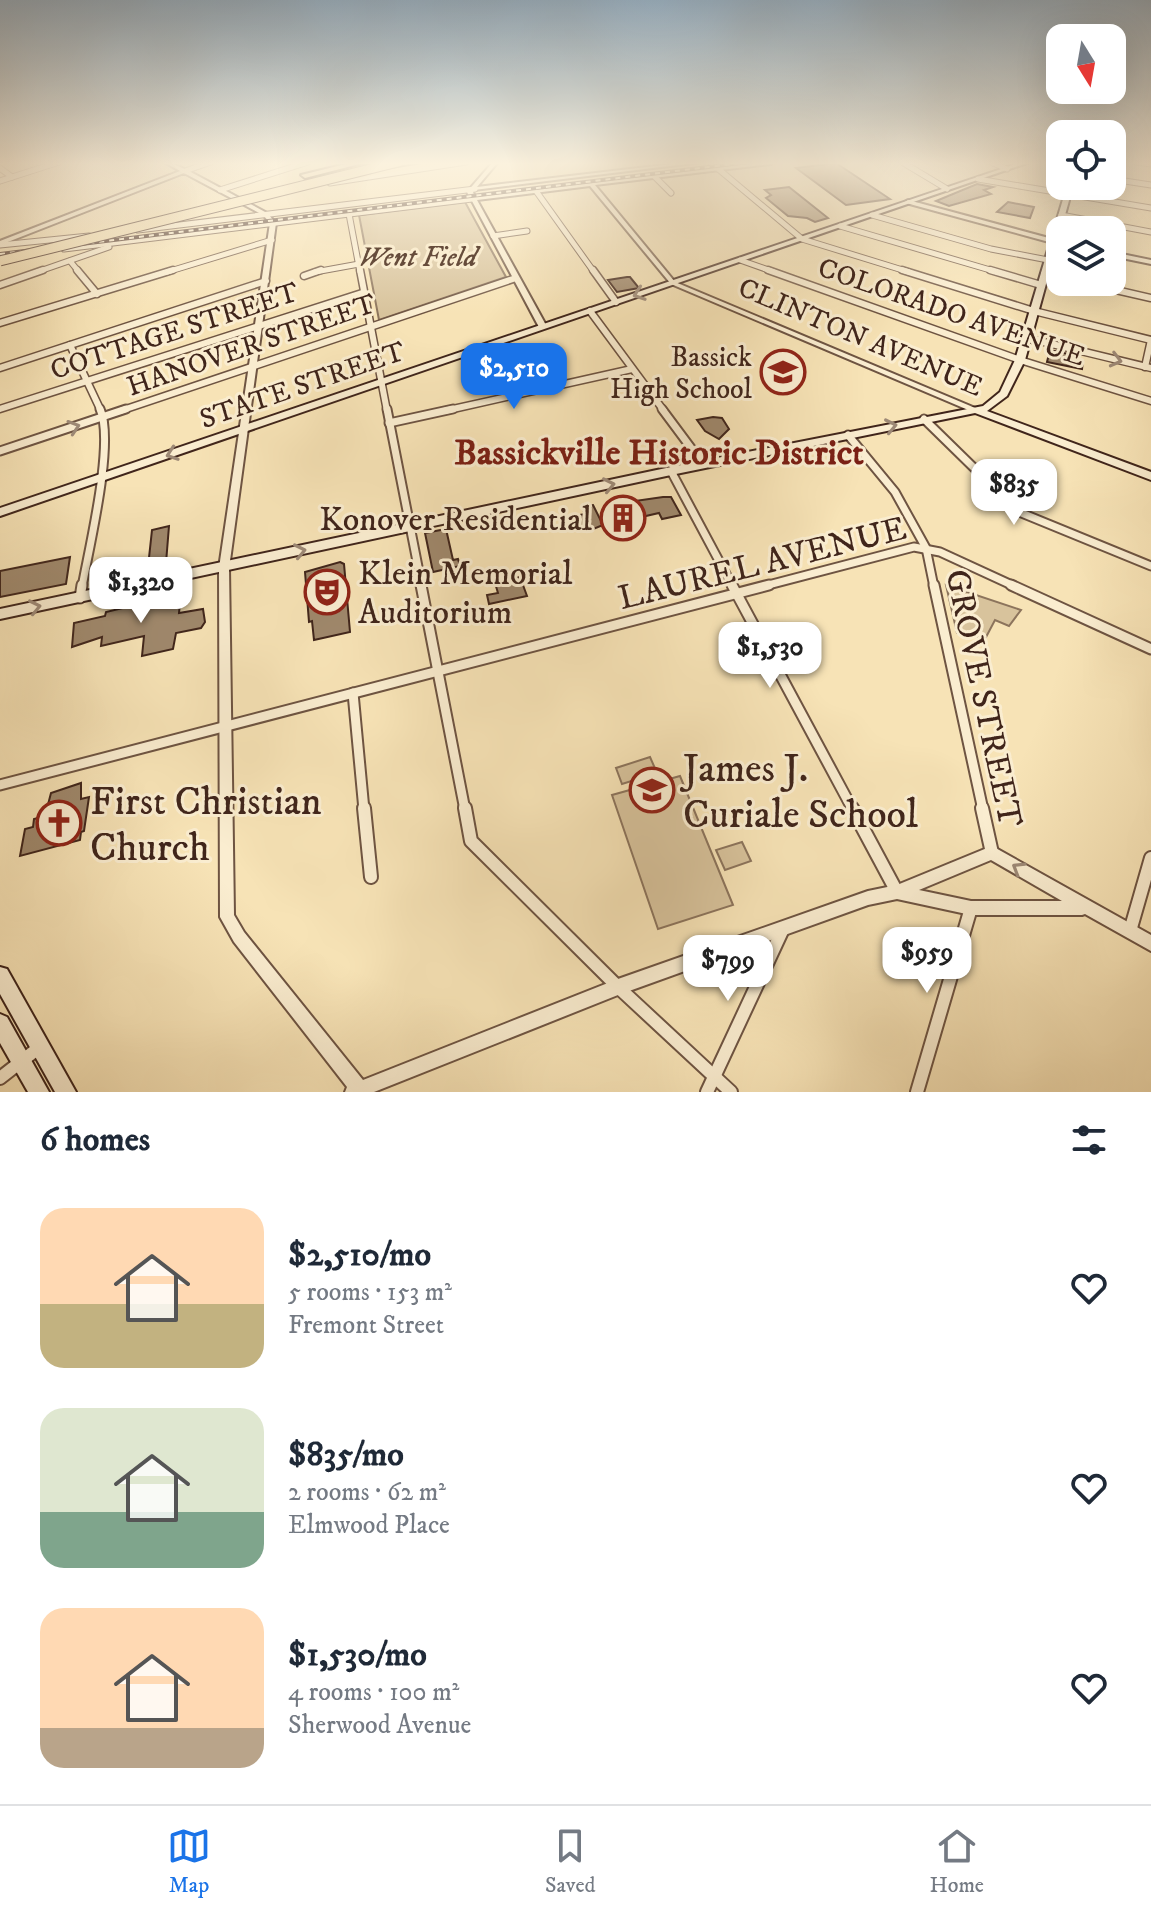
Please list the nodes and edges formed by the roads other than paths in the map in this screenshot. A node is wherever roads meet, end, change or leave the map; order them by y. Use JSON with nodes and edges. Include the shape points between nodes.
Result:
{"nodes":[{"id":1,"x":87,"y":213,"type":"edge"},
{"id":2,"x":153,"y":213,"type":"edge"},
{"id":3,"x":187,"y":213,"type":"edge"},
{"id":4,"x":189,"y":213,"type":"edge"},
{"id":5,"x":274,"y":213,"type":"edge"},
{"id":6,"x":358,"y":213,"type":"edge"},
{"id":7,"x":480,"y":213,"type":"edge"},
{"id":8,"x":552,"y":213,"type":"edge"},
{"id":9,"x":615,"y":213,"type":"edge"},
{"id":10,"x":771,"y":213,"type":"edge"},
{"id":11,"x":878,"y":213,"type":"edge"},
{"id":12,"x":949,"y":213,"type":"edge"},
{"id":13,"x":265,"y":214,"type":"junction"},
{"id":14,"x":349,"y":214,"type":"junction"},
{"id":15,"x":872,"y":215,"type":"junction"},
{"id":16,"x":1061,"y":215,"type":"edge"},
{"id":17,"x":273,"y":223,"type":"junction"},
{"id":18,"x":141,"y":224,"type":"junction"},
{"id":19,"x":840,"y":226,"type":"junction"},
{"id":20,"x":527,"y":231,"type":"dead end"},
{"id":21,"x":1151,"y":232,"type":"edge"},
{"id":22,"x":493,"y":236,"type":"junction"},
{"id":23,"x":802,"y":239,"type":"junction"},
{"id":24,"x":1046,"y":239,"type":"edge"},
{"id":25,"x":272,"y":240,"type":"junction"},
{"id":26,"x":124,"y":241,"type":"junction"},
{"id":27,"x":0,"y":250,"type":"edge"},
{"id":28,"x":1126,"y":257,"type":"edge"},
{"id":29,"x":740,"y":260,"type":"junction"},
{"id":30,"x":1046,"y":260,"type":"edge"},
{"id":31,"x":70,"y":261,"type":"junction"},
{"id":32,"x":1151,"y":262,"type":"edge"},
{"id":33,"x":359,"y":264,"type":"junction"},
{"id":34,"x":1046,"y":266,"type":"edge"},
{"id":35,"x":304,"y":276,"type":"dead end"},
{"id":36,"x":516,"y":278,"type":"junction"},
{"id":37,"x":1042,"y":279,"type":"junction"},
{"id":38,"x":1046,"y":279,"type":"edge"},
{"id":39,"x":266,"y":281,"type":"junction"},
{"id":40,"x":673,"y":283,"type":"junction"},
{"id":41,"x":0,"y":285,"type":"edge"},
{"id":42,"x":1126,"y":292,"type":"edge"},
{"id":43,"x":362,"y":293,"type":"junction"},
{"id":44,"x":97,"y":294,"type":"junction"},
{"id":45,"x":1151,"y":298,"type":"edge"},
{"id":46,"x":616,"y":302,"type":"junction"},
{"id":47,"x":590,"y":311,"type":"junction"},
{"id":48,"x":1034,"y":311,"type":"junction"},
{"id":49,"x":0,"y":323,"type":"edge"},
{"id":50,"x":259,"y":326,"type":"junction"},
{"id":51,"x":543,"y":327,"type":"junction"},
{"id":52,"x":370,"y":328,"type":"junction"},
{"id":53,"x":1027,"y":338,"type":"junction"},
{"id":54,"x":1151,"y":340,"type":"edge"},
{"id":55,"x":70,"y":345,"type":"junction"},
{"id":56,"x":1020,"y":360,"type":"junction"},
{"id":57,"x":0,"y":368,"type":"edge"},
{"id":58,"x":253,"y":368,"type":"junction"},
{"id":59,"x":1148,"y":368,"type":"edge"},
{"id":60,"x":632,"y":369,"type":"junction"},
{"id":61,"x":87,"y":381,"type":"junction"},
{"id":62,"x":381,"y":383,"type":"junction"},
{"id":63,"x":1151,"y":401,"type":"edge"},
{"id":64,"x":0,"y":409,"type":"edge"},
{"id":65,"x":976,"y":410,"type":"junction"},
{"id":66,"x":104,"y":418,"type":"junction"},
{"id":67,"x":924,"y":419,"type":"junction"},
{"id":68,"x":389,"y":423,"type":"junction"},
{"id":69,"x":243,"y":429,"type":"junction"},
{"id":70,"x":848,"y":435,"type":"junction"},
{"id":71,"x":0,"y":451,"type":"edge"},
{"id":72,"x":703,"y":464,"type":"junction"},
{"id":73,"x":671,"y":471,"type":"junction"},
{"id":74,"x":1151,"y":476,"type":"edge"},
{"id":75,"x":101,"y":478,"type":"junction"},
{"id":76,"x":0,"y":512,"type":"edge"},
{"id":77,"x":410,"y":527,"type":"junction"},
{"id":78,"x":926,"y":548,"type":"junction"},
{"id":79,"x":1151,"y":566,"type":"edge"},
{"id":80,"x":224,"y":568,"type":"junction"},
{"id":81,"x":737,"y":594,"type":"junction"},
{"id":82,"x":80,"y":598,"type":"junction"},
{"id":83,"x":0,"y":614,"type":"edge"},
{"id":84,"x":1151,"y":649,"type":"edge"},
{"id":85,"x":436,"y":672,"type":"junction"},
{"id":86,"x":353,"y":693,"type":"junction"},
{"id":87,"x":224,"y":727,"type":"junction"},
{"id":88,"x":0,"y":785,"type":"edge"},
{"id":89,"x":992,"y":853,"type":"junction"},
{"id":90,"x":1151,"y":858,"type":"edge"},
{"id":91,"x":371,"y":877,"type":"dead end"},
{"id":92,"x":897,"y":892,"type":"junction"},
{"id":93,"x":971,"y":908,"type":"junction"},
{"id":94,"x":1086,"y":908,"type":"junction"},
{"id":95,"x":783,"y":929,"type":"junction"},
{"id":96,"x":1130,"y":931,"type":"junction"},
{"id":97,"x":1151,"y":943,"type":"edge"},
{"id":98,"x":0,"y":976,"type":"edge"},
{"id":99,"x":618,"y":987,"type":"junction"},
{"id":100,"x":0,"y":1024,"type":"edge"},
{"id":101,"x":41,"y":1046,"type":"junction"},
{"id":102,"x":21,"y":1062,"type":"junction"},
{"id":103,"x":714,"y":1076,"type":"junction"},
{"id":104,"x":0,"y":1078,"type":"edge"},
{"id":105,"x":358,"y":1091,"type":"edge"},
{"id":106,"x":39,"y":1092,"type":"edge"},
{"id":107,"x":66,"y":1092,"type":"edge"},
{"id":108,"x":707,"y":1092,"type":"edge"},
{"id":109,"x":731,"y":1092,"type":"edge"},
{"id":110,"x":917,"y":1092,"type":"edge"}],
"edges":[{"from":1,"to":27,"type":"street"},
{"from":2,"to":27,"type":"highway"},
{"from":3,"to":18,"type":"highway","bridge":true},
{"from":4,"to":18,"type":"highway","bridge":true},
{"from":5,"to":13,"type":"street"},
{"from":6,"to":14,"type":"street"},
{"from":7,"to":22,"type":"street"},
{"from":8,"to":46,"type":"street"},
{"from":9,"to":40,"type":"street","name":"CLINTON AVENUE"},
{"from":10,"to":23,"type":"street"},
{"from":11,"to":15,"type":"main road","name":"STATE STREET"},
{"from":12,"to":24,"type":"street"},
{"from":13,"to":17,"type":"street"},
{"from":13,"to":27,"type":"street"},
{"from":14,"to":17,"type":"street"},
{"from":14,"to":33,"type":"street"},
{"from":15,"to":19,"type":"main road","name":"STATE STREET"},
{"from":15,"to":30,"type":"street"},
{"from":16,"to":21,"type":"street"},
{"from":17,"to":25,"type":"street"},
{"from":17,"to":26,"type":"street"},
{"from":18,"to":27,"type":"highway","bridge":true,"via":[[79,241]]},
{"from":19,"to":23,"type":"main road","name":"STATE STREET"},
{"from":19,"to":37,"type":"street"},
{"from":20,"to":22,"type":"street"},
{"from":22,"to":36,"type":"street"},
{"from":23,"to":29,"type":"main road","name":"STATE STREET"},
{"from":23,"to":48,"type":"street"},
{"from":25,"to":39,"type":"street"},
{"from":25,"to":44,"type":"street"},
{"from":26,"to":27,"type":"street"},
{"from":26,"to":31,"type":"street"},
{"from":28,"to":32,"type":"street"},
{"from":29,"to":40,"type":"main road","name":"STATE STREET"},
{"from":29,"to":56,"type":"street","name":"COLORADO AVENUE"},
{"from":31,"to":41,"type":"street"},
{"from":31,"to":44,"type":"street"},
{"from":33,"to":35,"type":"street"},
{"from":33,"to":43,"type":"street"},
{"from":34,"to":37,"type":"main road"},
{"from":36,"to":51,"type":"street"},
{"from":36,"to":52,"type":"street","name":"HANOVER STREET"},
{"from":37,"to":38,"type":"street"},
{"from":37,"to":48,"type":"main road"},
{"from":39,"to":50,"type":"street"},
{"from":39,"to":55,"type":"street"},
{"from":40,"to":46,"type":"main road","name":"STATE STREET","one_way":true},
{"from":40,"to":65,"type":"street","name":"CLINTON AVENUE"},
{"from":42,"to":45,"type":"street"},
{"from":43,"to":50,"type":"street","name":"COTTAGE STREET"},
{"from":43,"to":52,"type":"street"},
{"from":44,"to":49,"type":"street"},
{"from":46,"to":47,"type":"main road","name":"STATE STREET"},
{"from":47,"to":51,"type":"main road","name":"STATE STREET"},
{"from":47,"to":60,"type":"street"},
{"from":48,"to":53,"type":"main road"},
{"from":48,"to":54,"type":"street"},
{"from":50,"to":58,"type":"street"},
{"from":50,"to":61,"type":"street","name":"COTTAGE STREET"},
{"from":51,"to":62,"type":"main road","name":"STATE STREET"},
{"from":52,"to":58,"type":"street","name":"HANOVER STREET"},
{"from":52,"to":62,"type":"street"},
{"from":53,"to":56,"type":"main road"},
{"from":53,"to":59,"type":"street","one_way":true},
{"from":54,"to":59,"type":"street"},
{"from":55,"to":57,"type":"street"},
{"from":55,"to":61,"type":"street"},
{"from":56,"to":63,"type":"street","name":"COLORADO AVENUE"},
{"from":56,"to":65,"type":"main road","via":[[999,401]]},
{"from":58,"to":66,"type":"street","name":"HANOVER STREET"},
{"from":58,"to":69,"type":"street"},
{"from":60,"to":68,"type":"street"},
{"from":60,"to":72,"type":"street"},
{"from":61,"to":64,"type":"street","name":"COTTAGE STREET"},
{"from":61,"to":66,"type":"street"},
{"from":62,"to":68,"type":"street"},
{"from":62,"to":69,"type":"main road","name":"STATE STREET"},
{"from":65,"to":67,"type":"main road"},
{"from":65,"to":74,"type":"main road","name":"CLINTON AVENUE"},
{"from":71,"to":66,"type":"street","name":"HANOVER STREET","one_way":true},
{"from":66,"to":75,"type":"street"},
{"from":70,"to":67,"type":"main road","one_way":true},
{"from":67,"to":79,"type":"street","via":[[1019,512]]},
{"from":68,"to":77,"type":"street"},
{"from":69,"to":75,"type":"main road","name":"STATE STREET","one_way":true},
{"from":69,"to":80,"type":"street"},
{"from":70,"to":72,"type":"main road"},
{"from":70,"to":78,"type":"street","name":"GROVE STREET","via":[[900,499]]},
{"from":72,"to":73,"type":"main road"},
{"from":77,"to":73,"type":"main road","one_way":true},
{"from":73,"to":81,"type":"street"},
{"from":75,"to":76,"type":"main road","name":"STATE STREET"},
{"from":75,"to":82,"type":"street"},
{"from":80,"to":77,"type":"main road","one_way":true},
{"from":77,"to":85,"type":"street"},
{"from":78,"to":81,"type":"street","name":"LAUREL AVENUE","via":[[908,548]]},
{"from":78,"to":84,"type":"street","name":"LAUREL AVENUE"},
{"from":78,"to":89,"type":"street","name":"GROVE STREET"},
{"from":80,"to":82,"type":"main road"},
{"from":80,"to":87,"type":"street"},
{"from":81,"to":85,"type":"street","name":"LAUREL AVENUE"},
{"from":81,"to":92,"type":"street"},
{"from":83,"to":82,"type":"main road","one_way":true},
{"from":85,"to":86,"type":"street","name":"LAUREL AVENUE"},
{"from":85,"to":99,"type":"street","via":[[471,841]]},
{"from":86,"to":87,"type":"street","name":"LAUREL AVENUE"},
{"from":86,"to":91,"type":"street"},
{"from":87,"to":88,"type":"street","name":"LAUREL AVENUE"},
{"from":87,"to":105,"type":"street","via":[[227,917]]},
{"from":89,"to":92,"type":"street"},
{"from":94,"to":89,"type":"street","one_way":true},
{"from":90,"to":96,"type":"street"},
{"from":92,"to":93,"type":"street"},
{"from":92,"to":95,"type":"street"},
{"from":93,"to":94,"type":"street"},
{"from":93,"to":110,"type":"street"},
{"from":94,"to":96,"type":"street"},
{"from":95,"to":99,"type":"street"},
{"from":95,"to":103,"type":"street"},
{"from":96,"to":97,"type":"street"},
{"from":98,"to":101,"type":"main road"},
{"from":99,"to":103,"type":"street"},
{"from":99,"to":105,"type":"street"},
{"from":100,"to":102,"type":"main road"},
{"from":101,"to":102,"type":"street"},
{"from":101,"to":107,"type":"main road"},
{"from":102,"to":104,"type":"street"},
{"from":102,"to":106,"type":"main road"},
{"from":103,"to":108,"type":"street"},
{"from":103,"to":109,"type":"street"}]}
